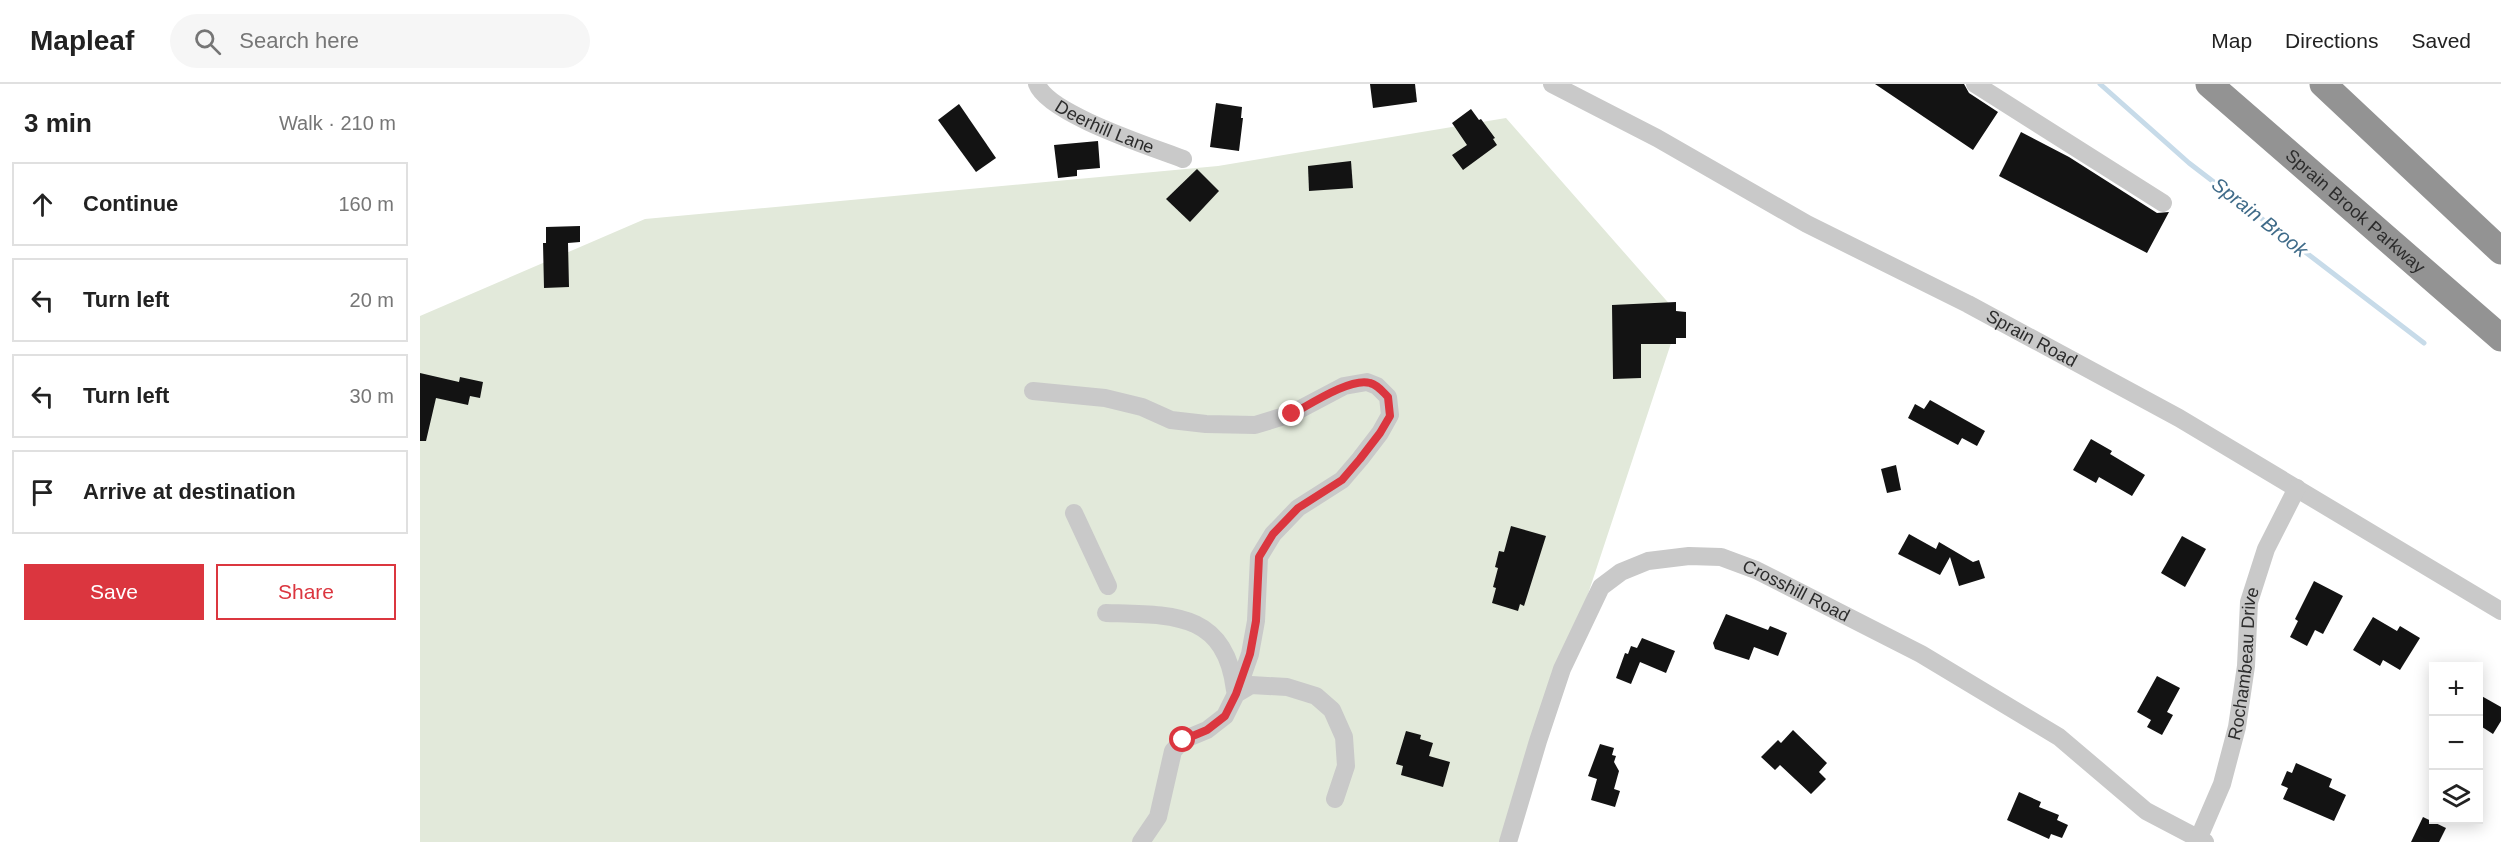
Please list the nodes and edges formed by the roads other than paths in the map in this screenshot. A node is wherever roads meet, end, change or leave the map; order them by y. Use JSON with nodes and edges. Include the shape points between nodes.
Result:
{"nodes":[{"id":1,"x":1037,"y":84,"type":"edge"},
{"id":2,"x":1552,"y":84,"type":"edge"},
{"id":3,"x":1975,"y":84,"type":"edge"},
{"id":4,"x":2209,"y":84,"type":"edge"},
{"id":5,"x":2323,"y":84,"type":"edge"},
{"id":6,"x":1184,"y":159,"type":"dead end"},
{"id":7,"x":2163,"y":203,"type":"dead end"},
{"id":8,"x":2501,"y":251,"type":"edge"},
{"id":9,"x":2501,"y":338,"type":"edge"},
{"id":10,"x":1033,"y":391,"type":"dead end"},
{"id":11,"x":2297,"y":488,"type":"junction"},
{"id":12,"x":1074,"y":513,"type":"dead end"},
{"id":13,"x":1108,"y":586,"type":"dead end"},
{"id":14,"x":2501,"y":610,"type":"edge"},
{"id":15,"x":1107,"y":613,"type":"dead end"},
{"id":16,"x":1236,"y":694,"type":"junction"},
{"id":17,"x":1335,"y":799,"type":"dead end"},
{"id":18,"x":2201,"y":841,"type":"edge"},
{"id":19,"x":1141,"y":842,"type":"edge"},
{"id":20,"x":1508,"y":842,"type":"edge"}],
"edges":[{"from":1,"to":6,"type":"street","name":"Deerhill Lane","via":[[1054,104],[1077,117]]},
{"from":2,"to":11,"type":"street","name":"Sprain Road","via":[[1657,138],[1807,224],[1968,304],[2180,418]]},
{"from":3,"to":7,"type":"street"},
{"from":4,"to":9,"type":"highway","name":"Sprain Brook Parkway"},
{"from":5,"to":8,"type":"highway"},
{"from":10,"to":16,"type":"street","via":[[1105,398],[1142,407],[1171,420],[1245,425],[1292,414],[1344,386],[1367,382],[1388,397],[1390,416],[1360,459],[1342,480],[1298,508],[1273,534],[1259,557],[1256,621]]},
{"from":11,"to":14,"type":"street","name":"Sprain Road"},
{"from":11,"to":18,"type":"street","name":"Rochambeau Drive","via":[[2266,549],[2249,602],[2246,666],[2237,727]]},
{"from":12,"to":13,"type":"street"},
{"from":15,"to":16,"type":"street","via":[[1168,615],[1200,625],[1220,644],[1233,670]]},
{"from":16,"to":17,"type":"street","via":[[1251,685],[1287,687],[1316,696],[1332,710],[1344,736],[1346,766]]},
{"from":16,"to":19,"type":"street","via":[[1225,716],[1207,730],[1183,740],[1173,751],[1158,817]]},
{"from":18,"to":20,"type":"street","name":"Crosshill Road","via":[[2146,811],[2059,737],[1922,654],[1756,570],[1721,557],[1689,556],[1648,561],[1621,572],[1600,587],[1562,669]]}]}
